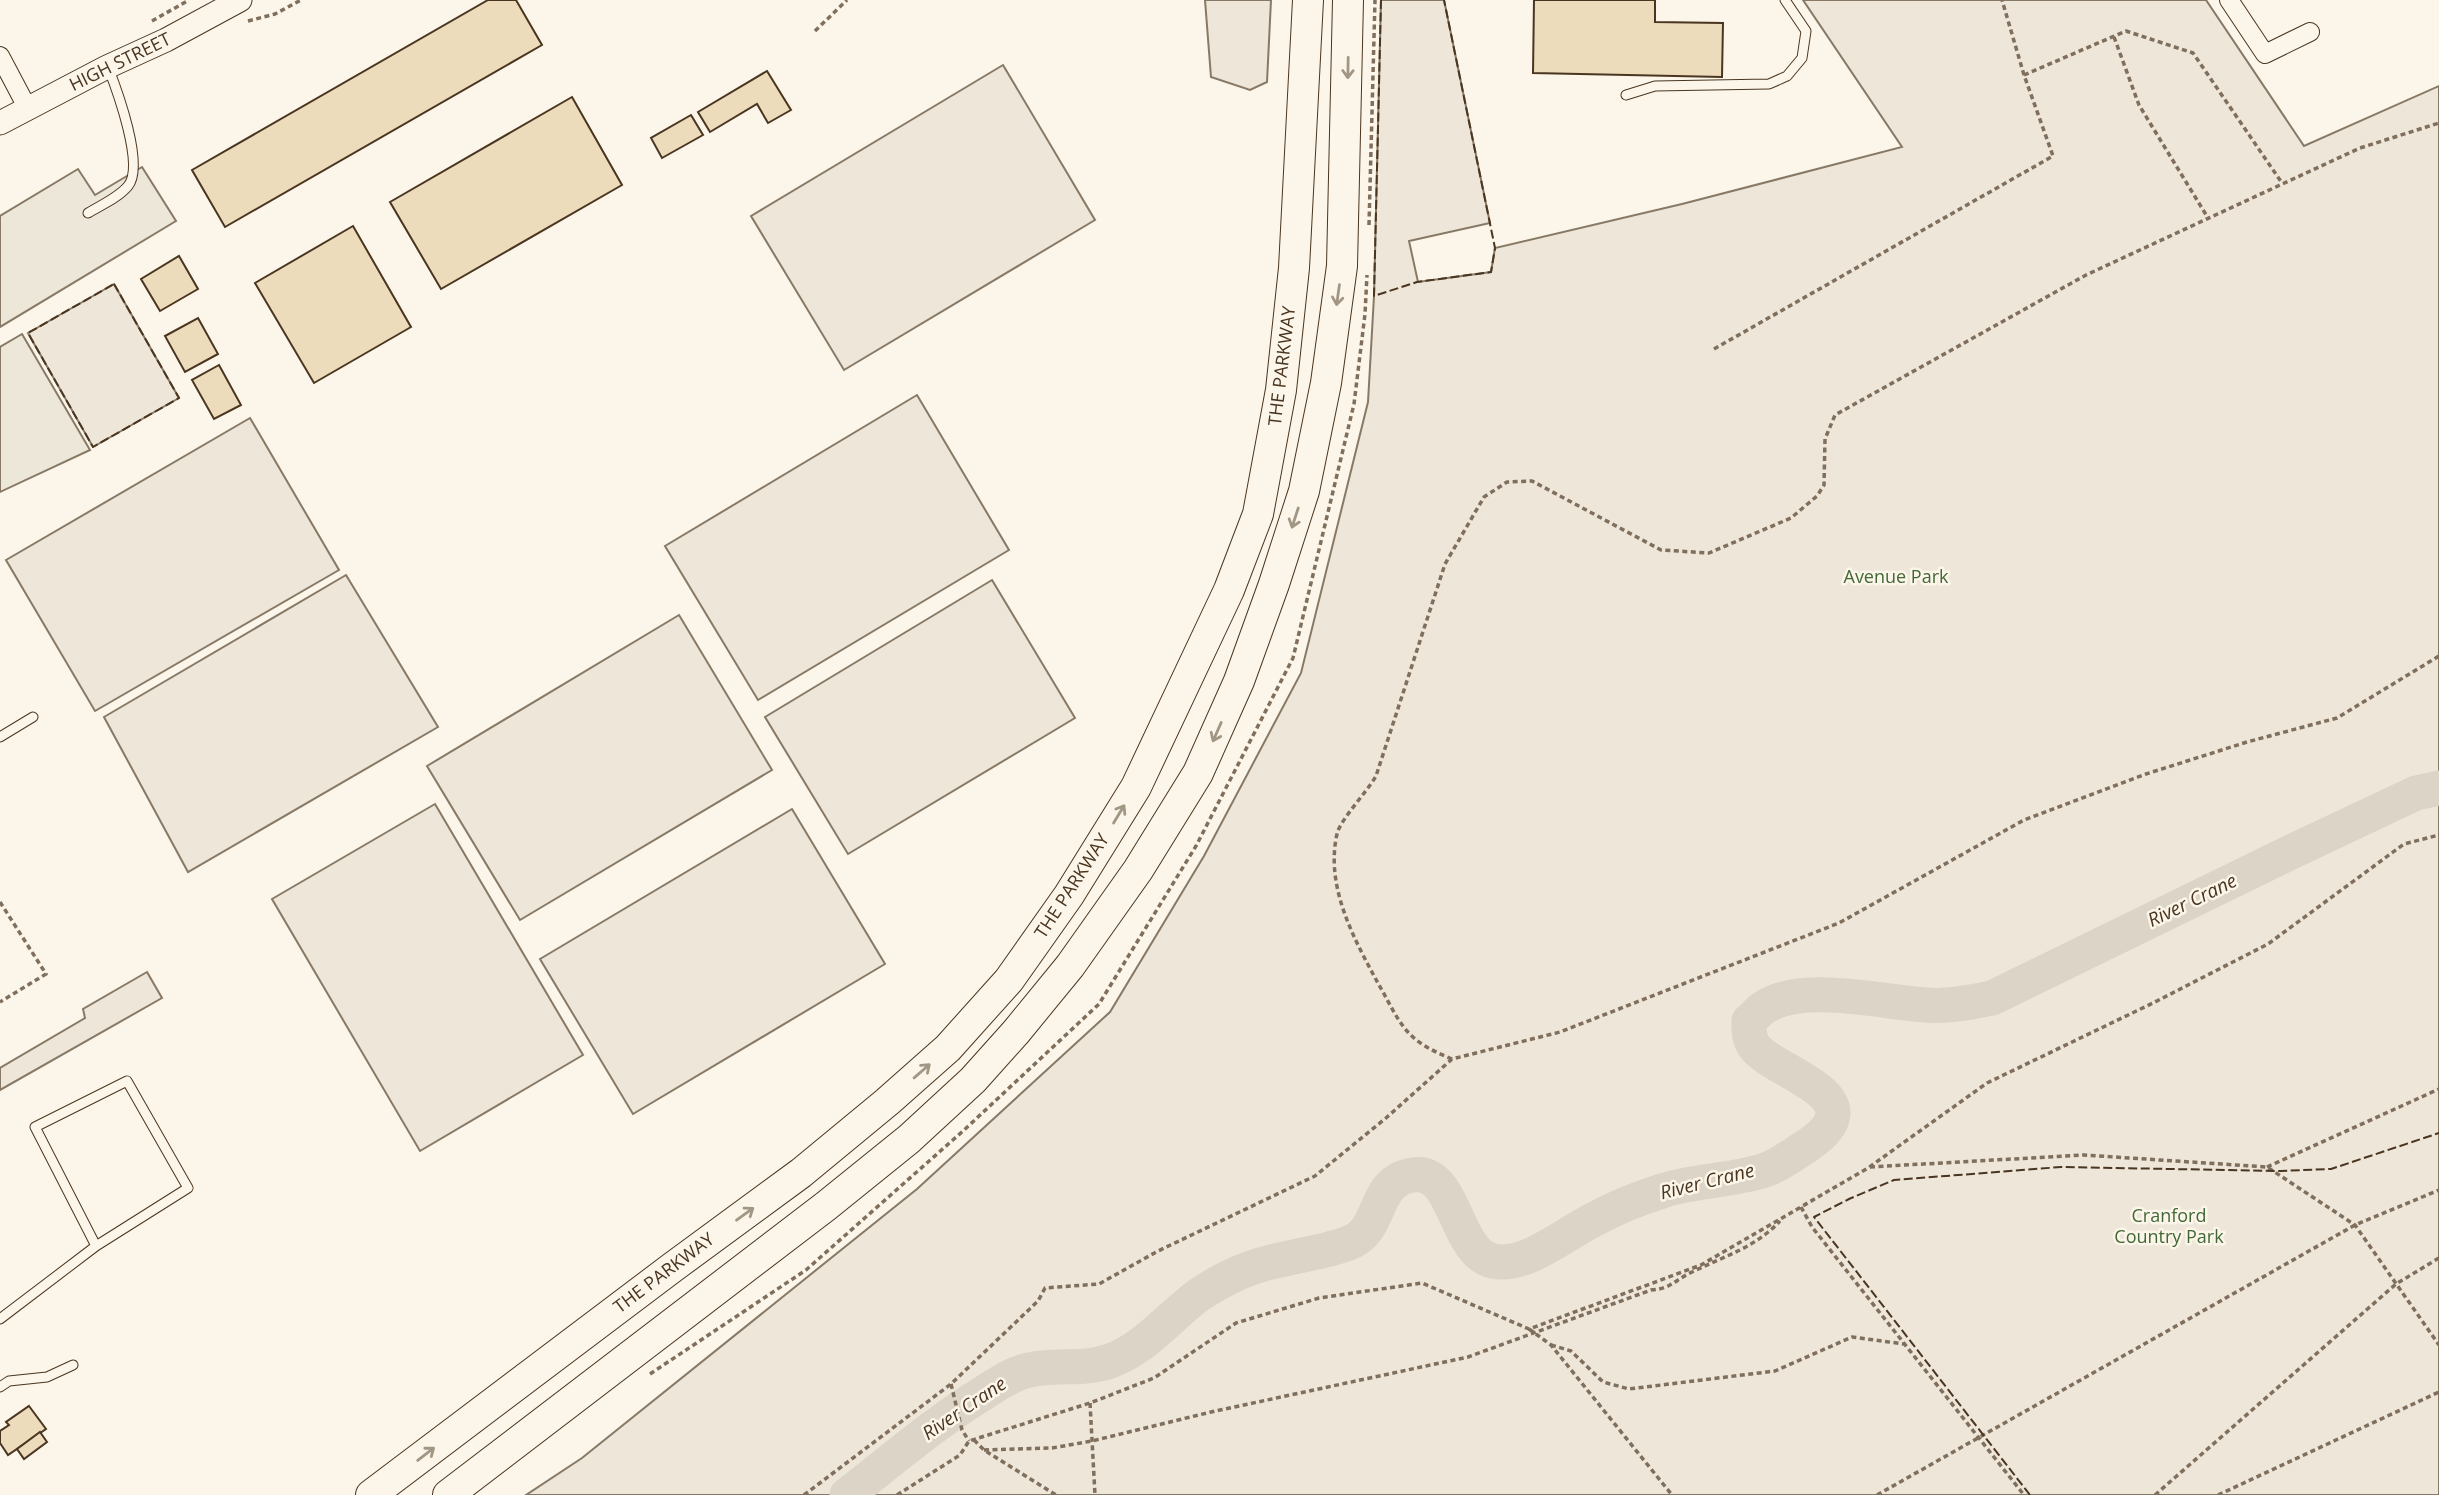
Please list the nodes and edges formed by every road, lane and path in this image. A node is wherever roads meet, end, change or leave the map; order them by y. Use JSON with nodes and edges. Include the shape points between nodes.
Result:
{"nodes":[{"id":1,"x":240,"y":0,"type":"edge"},
{"id":2,"x":847,"y":0,"type":"edge"},
{"id":3,"x":1308,"y":0,"type":"edge"},
{"id":4,"x":1348,"y":0,"type":"edge"},
{"id":5,"x":1785,"y":0,"type":"edge"},
{"id":6,"x":2002,"y":0,"type":"edge"},
{"id":7,"x":2229,"y":0,"type":"edge"},
{"id":8,"x":815,"y":31,"type":"dead end"},
{"id":9,"x":2310,"y":32,"type":"dead end"},
{"id":10,"x":2114,"y":36,"type":"junction"},
{"id":11,"x":0,"y":56,"type":"edge"},
{"id":12,"x":107,"y":67,"type":"junction"},
{"id":13,"x":2024,"y":75,"type":"junction"},
{"id":14,"x":1626,"y":95,"type":"dead end"},
{"id":15,"x":29,"y":108,"type":"junction"},
{"id":16,"x":2439,"y":122,"type":"edge"},
{"id":17,"x":0,"y":123,"type":"edge"},
{"id":18,"x":2282,"y":183,"type":"junction"},
{"id":19,"x":88,"y":213,"type":"dead end"},
{"id":20,"x":2208,"y":218,"type":"junction"},
{"id":21,"x":1714,"y":349,"type":"dead end"},
{"id":22,"x":2439,"y":656,"type":"edge"},
{"id":23,"x":33,"y":717,"type":"dead end"},
{"id":24,"x":0,"y":737,"type":"edge"},
{"id":25,"x":2439,"y":835,"type":"edge"},
{"id":26,"x":0,"y":902,"type":"edge"},
{"id":27,"x":0,"y":1002,"type":"edge"},
{"id":28,"x":1452,"y":1059,"type":"junction"},
{"id":29,"x":2439,"y":1088,"type":"edge"},
{"id":30,"x":1868,"y":1167,"type":"junction"},
{"id":31,"x":2267,"y":1167,"type":"junction"},
{"id":32,"x":2439,"y":1190,"type":"edge"},
{"id":33,"x":1801,"y":1207,"type":"junction"},
{"id":34,"x":1785,"y":1216,"type":"junction"},
{"id":35,"x":2355,"y":1225,"type":"junction"},
{"id":36,"x":96,"y":1246,"type":"junction"},
{"id":37,"x":2439,"y":1258,"type":"edge"},
{"id":38,"x":2396,"y":1284,"type":"junction"},
{"id":39,"x":0,"y":1319,"type":"edge"},
{"id":40,"x":1529,"y":1329,"type":"junction"},
{"id":41,"x":1535,"y":1333,"type":"junction"},
{"id":42,"x":1904,"y":1344,"type":"junction"},
{"id":43,"x":1551,"y":1345,"type":"junction"},
{"id":44,"x":2439,"y":1345,"type":"edge"},
{"id":45,"x":73,"y":1365,"type":"dead end"},
{"id":46,"x":951,"y":1384,"type":"junction"},
{"id":47,"x":0,"y":1387,"type":"edge"},
{"id":48,"x":2439,"y":1392,"type":"edge"},
{"id":49,"x":1090,"y":1403,"type":"junction"},
{"id":50,"x":1979,"y":1438,"type":"junction"},
{"id":51,"x":972,"y":1440,"type":"junction"},
{"id":52,"x":1092,"y":1441,"type":"junction"},
{"id":53,"x":984,"y":1450,"type":"junction"},
{"id":54,"x":371,"y":1495,"type":"edge"},
{"id":55,"x":448,"y":1495,"type":"edge"},
{"id":56,"x":804,"y":1495,"type":"edge"},
{"id":57,"x":897,"y":1495,"type":"edge"},
{"id":58,"x":1056,"y":1495,"type":"edge"},
{"id":59,"x":1095,"y":1495,"type":"edge"},
{"id":60,"x":1672,"y":1495,"type":"edge"},
{"id":61,"x":1877,"y":1495,"type":"edge"},
{"id":62,"x":2024,"y":1495,"type":"edge"},
{"id":63,"x":2155,"y":1495,"type":"edge"},
{"id":64,"x":2218,"y":1495,"type":"edge"}],
"edges":[{"from":1,"to":12,"type":"street","name":"HIGH STREET"},
{"from":2,"to":8,"type":"path"},
{"from":54,"to":3,"type":"highway","name":"THE PARKWAY","one_way":true,"via":[[801,1173],[887,1102],[948,1048],[1009,980],[1069,895],[1136,787],[1229,590],[1258,514],[1281,390],[1294,268]]},
{"from":4,"to":55,"type":"highway","one_way":true,"via":[[1342,266],[1326,383],[1304,491],[1278,572],[1239,681],[1198,773],[1138,870],[1070,966],[973,1080],[827,1206]]},
{"from":5,"to":14,"type":"lane","via":[[1806,31],[1801,58],[1787,76],[1769,84],[1655,86]]},
{"from":6,"to":13,"type":"path"},
{"from":7,"to":9,"type":"street","via":[[2265,54]]},
{"from":10,"to":13,"type":"path"},
{"from":10,"to":18,"type":"path","via":[[2126,31],[2193,52]]},
{"from":10,"to":20,"type":"path","via":[[2139,105]]},
{"from":11,"to":15,"type":"street"},
{"from":12,"to":15,"type":"street","name":"HIGH STREET"},
{"from":12,"to":19,"type":"lane","via":[[123,104],[133,178],[121,193]]},
{"from":13,"to":21,"type":"path","via":[[2053,156]]},
{"from":15,"to":17,"type":"street","name":"HIGH STREET"},
{"from":16,"to":18,"type":"path","via":[[2360,148]]},
{"from":18,"to":20,"type":"path"},
{"from":20,"to":28,"type":"path","via":[[2086,275],[1835,415],[1825,439],[1824,485],[1817,496],[1791,517],[1709,553],[1661,550],[1532,481],[1507,482],[1484,497],[1445,564],[1376,776],[1338,830],[1333,861],[1340,902],[1396,1015],[1428,1049]]},
{"from":22,"to":28,"type":"path","via":[[2337,718],[2146,774],[2024,820],[1839,923],[1560,1032]]},
{"from":23,"to":24,"type":"lane"},
{"from":25,"to":30,"type":"path","via":[[2404,844],[2268,944],[1987,1083]]},
{"from":26,"to":27,"type":"path","via":[[46,974]]},
{"from":28,"to":46,"type":"path","via":[[1315,1176],[1099,1283],[1045,1289]]},
{"from":29,"to":31,"type":"path"},
{"from":30,"to":31,"type":"path","via":[[2084,1155]]},
{"from":30,"to":33,"type":"path"},
{"from":31,"to":35,"type":"path"},
{"from":32,"to":35,"type":"path"},
{"from":33,"to":34,"type":"path"},
{"from":33,"to":42,"type":"path"},
{"from":34,"to":40,"type":"path","via":[[1701,1265]]},
{"from":34,"to":41,"type":"path","via":[[1766,1236],[1665,1290],[1651,1290]]},
{"from":35,"to":38,"type":"path"},
{"from":35,"to":50,"type":"path"},
{"from":36,"to":36,"type":"lane","via":[[188,1188],[127,1082],[35,1127]]},
{"from":36,"to":39,"type":"lane"},
{"from":37,"to":38,"type":"path"},
{"from":38,"to":44,"type":"path"},
{"from":38,"to":63,"type":"path"},
{"from":40,"to":41,"type":"path"},
{"from":40,"to":49,"type":"path","via":[[1423,1283],[1319,1298],[1236,1323],[1154,1378]]},
{"from":41,"to":43,"type":"path"},
{"from":41,"to":52,"type":"path","via":[[1468,1357]]},
{"from":42,"to":43,"type":"path","via":[[1852,1337],[1775,1371],[1629,1389],[1603,1382],[1571,1351]]},
{"from":42,"to":50,"type":"path"},
{"from":43,"to":60,"type":"path"},
{"from":45,"to":47,"type":"lane","via":[[47,1377],[9,1381]]},
{"from":46,"to":51,"type":"path","via":[[961,1430]]},
{"from":46,"to":56,"type":"path"},
{"from":48,"to":64,"type":"path"},
{"from":49,"to":51,"type":"path"},
{"from":49,"to":52,"type":"path"},
{"from":50,"to":61,"type":"path"},
{"from":50,"to":62,"type":"path"},
{"from":51,"to":53,"type":"path"},
{"from":51,"to":57,"type":"path","via":[[960,1455]]},
{"from":52,"to":53,"type":"path","via":[[1052,1448]]},
{"from":52,"to":59,"type":"path"},
{"from":53,"to":58,"type":"path"}]}
